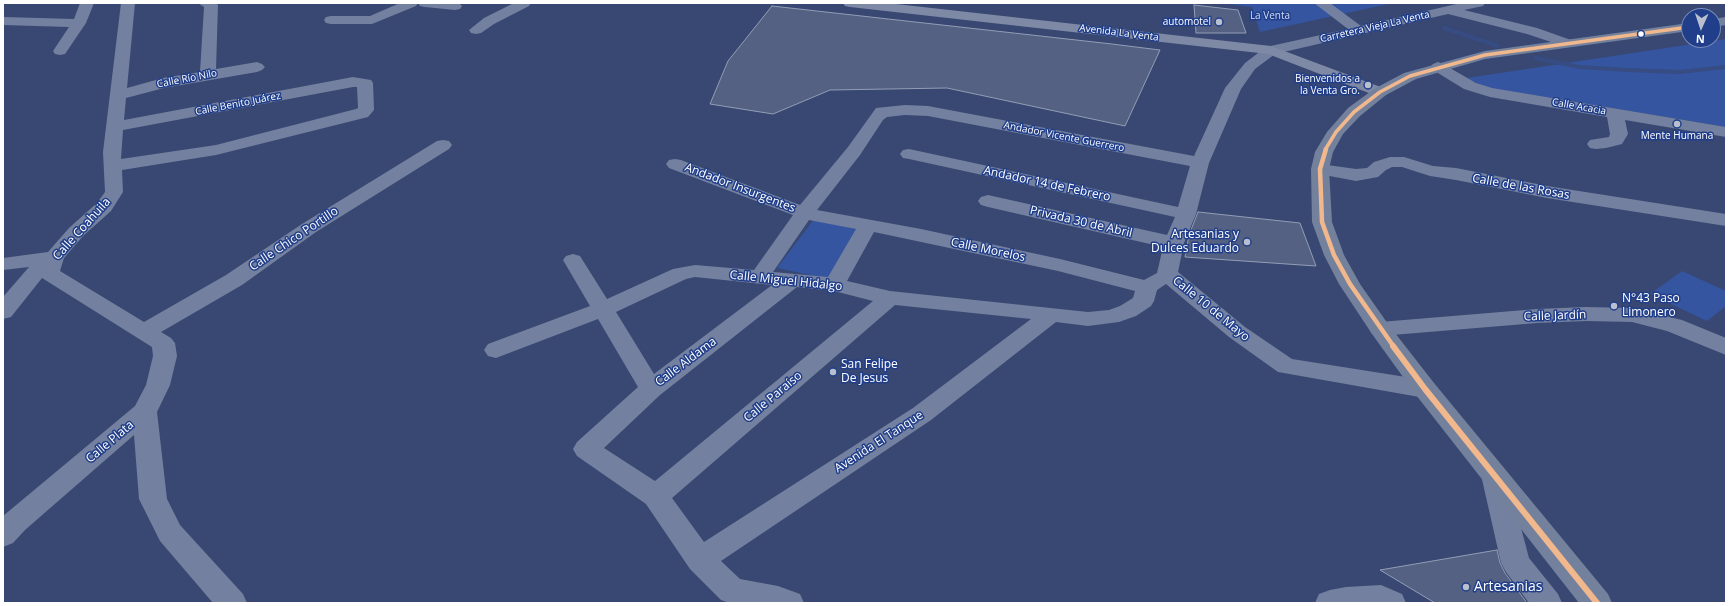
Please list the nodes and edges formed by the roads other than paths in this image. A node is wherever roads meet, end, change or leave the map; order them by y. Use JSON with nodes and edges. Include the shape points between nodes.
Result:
{"nodes":[{"id":1,"x":87,"y":3,"type":"edge"},
{"id":2,"x":128,"y":3,"type":"edge"},
{"id":3,"x":205,"y":3,"type":"edge"},
{"id":4,"x":411,"y":3,"type":"edge"},
{"id":5,"x":426,"y":3,"type":"edge"},
{"id":6,"x":524,"y":3,"type":"edge"},
{"id":7,"x":850,"y":3,"type":"edge"},
{"id":8,"x":1321,"y":3,"type":"edge"},
{"id":9,"x":1478,"y":3,"type":"edge"},
{"id":10,"x":455,"y":6,"type":"dead end"},
{"id":11,"x":1446,"y":11,"type":"junction"},
{"id":12,"x":331,"y":20,"type":"dead end"},
{"id":13,"x":79,"y":23,"type":"junction"},
{"id":14,"x":6,"y":24,"type":"edge"},
{"id":15,"x":1681,"y":27,"type":"edge"},
{"id":16,"x":476,"y":30,"type":"dead end"},
{"id":17,"x":1358,"y":31,"type":"junction"},
{"id":18,"x":1566,"y":43,"type":"junction"},
{"id":19,"x":1271,"y":50,"type":"junction"},
{"id":20,"x":60,"y":51,"type":"dead end"},
{"id":21,"x":257,"y":67,"type":"dead end"},
{"id":22,"x":1438,"y":67,"type":"junction"},
{"id":23,"x":208,"y":74,"type":"junction"},
{"id":24,"x":1380,"y":92,"type":"junction"},
{"id":25,"x":117,"y":95,"type":"junction"},
{"id":26,"x":1615,"y":113,"type":"junction"},
{"id":27,"x":114,"y":127,"type":"junction"},
{"id":28,"x":1726,"y":132,"type":"edge"},
{"id":29,"x":1596,"y":144,"type":"dead end"},
{"id":30,"x":443,"y":145,"type":"dead end"},
{"id":31,"x":909,"y":154,"type":"dead end"},
{"id":32,"x":1200,"y":163,"type":"junction"},
{"id":33,"x":675,"y":164,"type":"dead end"},
{"id":34,"x":113,"y":166,"type":"junction"},
{"id":35,"x":1320,"y":169,"type":"junction"},
{"id":36,"x":988,"y":201,"type":"dead end"},
{"id":37,"x":804,"y":213,"type":"junction"},
{"id":38,"x":1186,"y":214,"type":"junction"},
{"id":39,"x":1726,"y":220,"type":"edge"},
{"id":40,"x":868,"y":226,"type":"junction"},
{"id":41,"x":1174,"y":242,"type":"junction"},
{"id":42,"x":54,"y":257,"type":"junction"},
{"id":43,"x":573,"y":260,"type":"dead end"},
{"id":44,"x":3,"y":264,"type":"edge"},
{"id":45,"x":1167,"y":274,"type":"junction"},
{"id":46,"x":760,"y":276,"type":"junction"},
{"id":47,"x":791,"y":281,"type":"junction"},
{"id":48,"x":834,"y":284,"type":"junction"},
{"id":49,"x":1147,"y":287,"type":"junction"},
{"id":50,"x":890,"y":298,"type":"junction"},
{"id":51,"x":603,"y":309,"type":"junction"},
{"id":52,"x":3,"y":312,"type":"edge"},
{"id":53,"x":1052,"y":314,"type":"junction"},
{"id":54,"x":1380,"y":329,"type":"junction"},
{"id":55,"x":144,"y":332,"type":"junction"},
{"id":56,"x":1726,"y":347,"type":"edge"},
{"id":57,"x":496,"y":350,"type":"dead end"},
{"id":58,"x":651,"y":389,"type":"junction"},
{"id":59,"x":1425,"y":389,"type":"junction"},
{"id":60,"x":144,"y":412,"type":"junction"},
{"id":61,"x":1494,"y":474,"type":"junction"},
{"id":62,"x":656,"y":496,"type":"junction"},
{"id":63,"x":3,"y":534,"type":"edge"},
{"id":64,"x":700,"y":560,"type":"junction"},
{"id":65,"x":728,"y":597,"type":"edge"},
{"id":66,"x":232,"y":603,"type":"edge"},
{"id":67,"x":789,"y":603,"type":"edge"},
{"id":68,"x":1330,"y":603,"type":"edge"},
{"id":69,"x":1391,"y":603,"type":"edge"},
{"id":70,"x":1547,"y":603,"type":"edge"},
{"id":71,"x":1597,"y":603,"type":"edge"}],
"edges":[{"from":1,"to":13,"type":"street"},
{"from":2,"to":25,"type":"street","name":"Calle Coahuila"},
{"from":3,"to":23,"type":"street","via":[[211,5]]},
{"from":4,"to":12,"type":"street","via":[[372,20]]},
{"from":5,"to":10,"type":"street"},
{"from":6,"to":16,"type":"street"},
{"from":7,"to":19,"type":"main road","name":"Avenida La Venta"},
{"from":8,"to":17,"type":"street"},
{"from":9,"to":11,"type":"street","name":"Carretera Vieja La Venta"},
{"from":11,"to":17,"type":"street","name":"Carretera Vieja La Venta"},
{"from":11,"to":18,"type":"street","via":[[1495,21]]},
{"from":13,"to":14,"type":"street"},
{"from":13,"to":20,"type":"street"},
{"from":15,"to":18,"type":"highway"},
{"from":17,"to":19,"type":"street","name":"Carretera Vieja La Venta"},
{"from":18,"to":22,"type":"highway","via":[[1485,55]]},
{"from":19,"to":24,"type":"main road","name":"Avenida La Venta"},
{"from":19,"to":32,"type":"street","name":"Calle 10 de Mayo","via":[[1250,66],[1233,88]]},
{"from":21,"to":23,"type":"street","name":"Calle Río Nilo"},
{"from":22,"to":24,"type":"highway","via":[[1410,76]]},
{"from":22,"to":26,"type":"street","name":"Calle Acacia","via":[[1470,86],[1490,92]]},
{"from":23,"to":25,"type":"street","name":"Calle Río Nilo"},
{"from":24,"to":35,"type":"highway","via":[[1354,112],[1336,132],[1324,152]]},
{"from":25,"to":27,"type":"street","name":"Calle Coahuila"},
{"from":26,"to":28,"type":"street","name":"Calle Acacia"},
{"from":26,"to":29,"type":"street","via":[[1619,134],[1616,140]]},
{"from":27,"to":34,"type":"street","name":"Calle Coahuila"},
{"from":27,"to":34,"type":"street","name":"Calle Benito Juárez","via":[[361,81],[365,83],[366,110],[362,113],[252,142]]},
{"from":30,"to":55,"type":"street","name":"Calle Chico Portillo","via":[[309,228],[234,280]]},
{"from":31,"to":38,"type":"street","name":"Andador 14 de Febrero"},
{"from":32,"to":37,"type":"street","name":"Andador Vicente Guerrero","via":[[928,111],[888,111],[877,117],[860,143]]},
{"from":32,"to":38,"type":"street","name":"Calle 10 de Mayo"},
{"from":33,"to":37,"type":"street","name":"Andador Insurgentes"},
{"from":34,"to":42,"type":"street","name":"Calle Coahuila","via":[[114,192],[104,207],[76,232]]},
{"from":35,"to":39,"type":"street","name":"Calle de las Rosas","via":[[1356,175],[1372,174],[1380,166],[1390,162],[1404,162],[1430,171]]},
{"from":35,"to":54,"type":"highway","via":[[1322,222],[1334,256]]},
{"from":36,"to":41,"type":"street","name":"Privada 30 de Abril"},
{"from":37,"to":40,"type":"street","name":"Calle Morelos"},
{"from":37,"to":46,"type":"street"},
{"from":38,"to":41,"type":"street","name":"Calle 10 de Mayo"},
{"from":40,"to":48,"type":"street"},
{"from":40,"to":49,"type":"street","name":"Calle Morelos","via":[[1060,265]]},
{"from":41,"to":45,"type":"street","name":"Calle 10 de Mayo"},
{"from":42,"to":44,"type":"street"},
{"from":42,"to":52,"type":"street","via":[[27,281]]},
{"from":42,"to":55,"type":"street","name":"Calle Coahuila","via":[[49,273]]},
{"from":43,"to":51,"type":"street"},
{"from":45,"to":49,"type":"street"},
{"from":45,"to":59,"type":"street","name":"Calle 10 de Mayo","via":[[1237,332],[1286,366]]},
{"from":46,"to":47,"type":"street","name":"Calle Miguel Hidalgo"},
{"from":46,"to":51,"type":"street","name":"Calle Miguel Hidalgo","via":[[695,271],[680,274]]},
{"from":47,"to":48,"type":"street","name":"Calle Miguel Hidalgo"},
{"from":47,"to":58,"type":"street","name":"Calle Aldama"},
{"from":48,"to":50,"type":"street","name":"Calle Miguel Hidalgo"},
{"from":49,"to":53,"type":"street","name":"Calle Miguel Hidalgo","via":[[1143,301],[1111,317],[1088,319]]},
{"from":50,"to":53,"type":"street","name":"Calle Miguel Hidalgo"},
{"from":50,"to":62,"type":"street","name":"Calle Paraíso"},
{"from":51,"to":57,"type":"street","name":"Calle Miguel Hidalgo"},
{"from":51,"to":58,"type":"street"},
{"from":53,"to":64,"type":"street","name":"Avenida El Tanque","via":[[922,414]]},
{"from":54,"to":56,"type":"street","name":"Calle Jardín","via":[[1537,316],[1632,315],[1674,325]]},
{"from":54,"to":59,"type":"highway"},
{"from":55,"to":60,"type":"street","name":"Calle Plata","via":[[163,343],[165,356],[158,385]]},
{"from":58,"to":62,"type":"street","name":"Calle Aldama","via":[[586,449]]},
{"from":59,"to":61,"type":"highway"},
{"from":60,"to":63,"type":"street","name":"Calle Plata"},
{"from":60,"to":66,"type":"street","via":[[153,499],[170,533]]},
{"from":61,"to":70,"type":"street","via":[[1516,563]]},
{"from":61,"to":71,"type":"highway"},
{"from":62,"to":64,"type":"street"},
{"from":64,"to":65,"type":"street"},
{"from":65,"to":67,"type":"street","via":[[778,599]]},
{"from":68,"to":69,"type":"street","via":[[1380,598]]}]}
